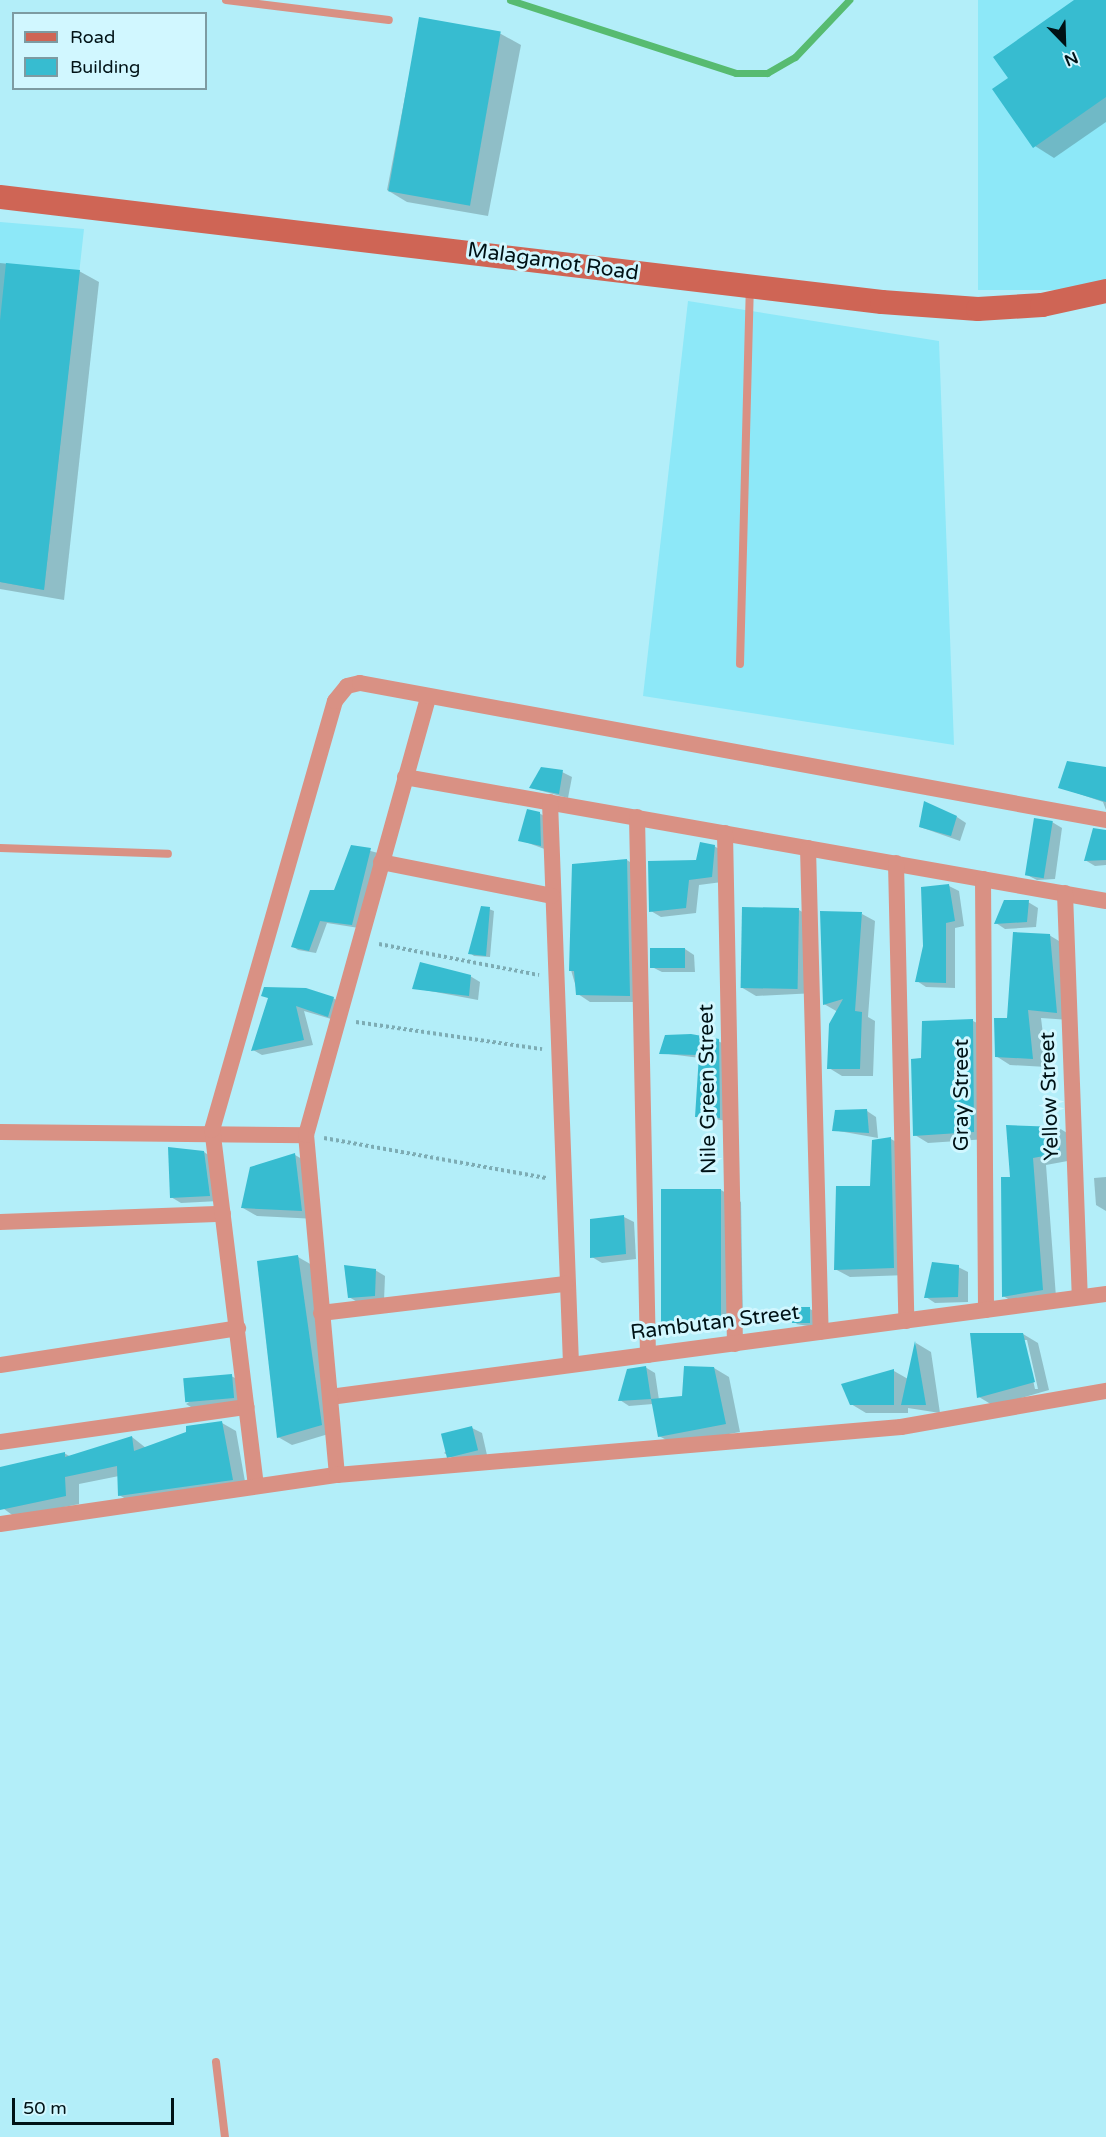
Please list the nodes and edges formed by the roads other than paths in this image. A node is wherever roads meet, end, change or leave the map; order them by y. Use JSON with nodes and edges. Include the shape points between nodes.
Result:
{"nodes":[{"id":1,"x":226,"y":0,"type":"edge"},
{"id":2,"x":389,"y":20,"type":"dead end"},
{"id":3,"x":0,"y":197,"type":"edge"},
{"id":4,"x":750,"y":286,"type":"junction"},
{"id":5,"x":1106,"y":291,"type":"edge"},
{"id":6,"x":740,"y":664,"type":"dead end"},
{"id":7,"x":428,"y":697,"type":"junction"},
{"id":8,"x":405,"y":777,"type":"junction"},
{"id":9,"x":550,"y":802,"type":"junction"},
{"id":10,"x":637,"y":817,"type":"junction"},
{"id":11,"x":1106,"y":820,"type":"edge"},
{"id":12,"x":725,"y":833,"type":"junction"},
{"id":13,"x":0,"y":848,"type":"edge"},
{"id":14,"x":808,"y":848,"type":"junction"},
{"id":15,"x":168,"y":854,"type":"dead end"},
{"id":16,"x":381,"y":862,"type":"junction"},
{"id":17,"x":896,"y":863,"type":"junction"},
{"id":18,"x":983,"y":879,"type":"junction"},
{"id":19,"x":1065,"y":894,"type":"junction"},
{"id":20,"x":552,"y":896,"type":"junction"},
{"id":21,"x":1106,"y":901,"type":"edge"},
{"id":22,"x":212,"y":1130,"type":"junction"},
{"id":23,"x":0,"y":1132,"type":"edge"},
{"id":24,"x":306,"y":1135,"type":"junction"},
{"id":25,"x":223,"y":1214,"type":"junction"},
{"id":26,"x":0,"y":1222,"type":"edge"},
{"id":27,"x":565,"y":1284,"type":"junction"},
{"id":28,"x":1106,"y":1294,"type":"edge"},
{"id":29,"x":1080,"y":1297,"type":"junction"},
{"id":30,"x":986,"y":1310,"type":"junction"},
{"id":31,"x":321,"y":1313,"type":"junction"},
{"id":32,"x":906,"y":1321,"type":"junction"},
{"id":33,"x":238,"y":1328,"type":"junction"},
{"id":34,"x":821,"y":1332,"type":"junction"},
{"id":35,"x":735,"y":1344,"type":"junction"},
{"id":36,"x":648,"y":1355,"type":"junction"},
{"id":37,"x":571,"y":1364,"type":"junction"},
{"id":38,"x":0,"y":1365,"type":"edge"},
{"id":39,"x":1106,"y":1391,"type":"edge"},
{"id":40,"x":330,"y":1397,"type":"junction"},
{"id":41,"x":247,"y":1407,"type":"junction"},
{"id":42,"x":0,"y":1442,"type":"edge"},
{"id":43,"x":337,"y":1476,"type":"junction"},
{"id":44,"x":256,"y":1486,"type":"junction"},
{"id":45,"x":0,"y":1524,"type":"edge"},
{"id":46,"x":216,"y":2062,"type":"dead end"},
{"id":47,"x":225,"y":2137,"type":"edge"}],
"edges":[{"from":1,"to":2,"type":"lane"},
{"from":3,"to":4,"type":"street","name":"Malagamot Road"},
{"from":4,"to":5,"type":"street","name":"Malagamot Road","via":[[978,309],[1042,305]]},
{"from":4,"to":6,"type":"lane"},
{"from":7,"to":8,"type":"street"},
{"from":7,"to":11,"type":"street"},
{"from":7,"to":22,"type":"street","via":[[360,683],[347,686],[334,701]]},
{"from":8,"to":9,"type":"street"},
{"from":8,"to":16,"type":"street"},
{"from":9,"to":10,"type":"street"},
{"from":9,"to":20,"type":"street"},
{"from":10,"to":12,"type":"street"},
{"from":10,"to":36,"type":"street"},
{"from":12,"to":14,"type":"street"},
{"from":12,"to":35,"type":"street","name":"Nile Green Street"},
{"from":13,"to":15,"type":"lane"},
{"from":14,"to":17,"type":"street"},
{"from":14,"to":34,"type":"street"},
{"from":16,"to":20,"type":"street"},
{"from":16,"to":24,"type":"street"},
{"from":17,"to":18,"type":"street"},
{"from":17,"to":32,"type":"street"},
{"from":18,"to":19,"type":"street"},
{"from":18,"to":30,"type":"street","name":"Gray Street"},
{"from":19,"to":21,"type":"street"},
{"from":19,"to":29,"type":"street","name":"Yellow Street"},
{"from":20,"to":27,"type":"street"},
{"from":22,"to":23,"type":"street"},
{"from":22,"to":24,"type":"street"},
{"from":22,"to":25,"type":"street"},
{"from":24,"to":31,"type":"street"},
{"from":25,"to":26,"type":"street"},
{"from":25,"to":33,"type":"street"},
{"from":27,"to":31,"type":"street"},
{"from":27,"to":37,"type":"street"},
{"from":28,"to":29,"type":"street","name":"Rambutan Street"},
{"from":29,"to":30,"type":"street","name":"Rambutan Street"},
{"from":30,"to":32,"type":"street","name":"Rambutan Street"},
{"from":31,"to":40,"type":"street"},
{"from":32,"to":34,"type":"street","name":"Rambutan Street"},
{"from":33,"to":38,"type":"street"},
{"from":33,"to":41,"type":"street"},
{"from":34,"to":35,"type":"street","name":"Rambutan Street"},
{"from":35,"to":36,"type":"street","name":"Rambutan Street"},
{"from":36,"to":37,"type":"street","name":"Rambutan Street"},
{"from":37,"to":40,"type":"street","name":"Rambutan Street"},
{"from":39,"to":43,"type":"street","via":[[901,1427]]},
{"from":40,"to":43,"type":"street"},
{"from":41,"to":42,"type":"street"},
{"from":41,"to":44,"type":"street"},
{"from":43,"to":44,"type":"street"},
{"from":44,"to":45,"type":"street"},
{"from":46,"to":47,"type":"lane"}]}
